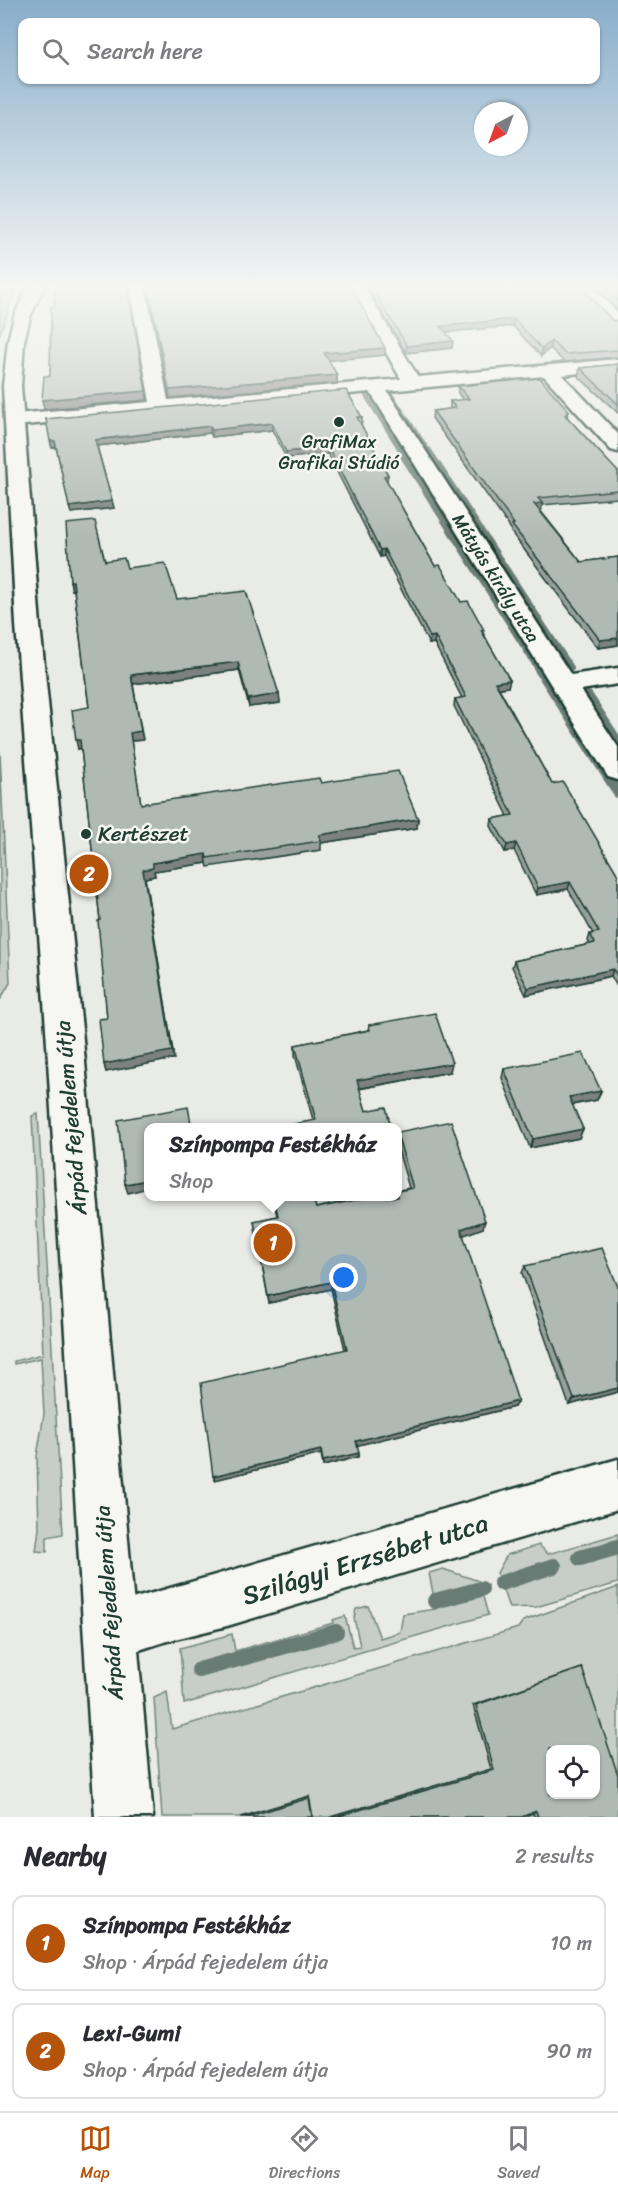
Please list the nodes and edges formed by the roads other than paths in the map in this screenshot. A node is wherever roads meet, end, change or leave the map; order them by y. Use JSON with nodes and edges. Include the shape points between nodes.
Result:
{"nodes":[{"id":1,"x":13,"y":370,"type":"edge"},
{"id":2,"x":153,"y":370,"type":"edge"},
{"id":3,"x":405,"y":370,"type":"edge"},
{"id":4,"x":548,"y":370,"type":"joint"},
{"id":5,"x":412,"y":382,"type":"junction"},
{"id":6,"x":375,"y":386,"type":"junction"},
{"id":7,"x":160,"y":406,"type":"junction"},
{"id":8,"x":15,"y":420,"type":"junction"},
{"id":9,"x":618,"y":446,"type":"edge"},
{"id":10,"x":618,"y":676,"type":"edge"},
{"id":11,"x":563,"y":684,"type":"junction"},
{"id":12,"x":618,"y":770,"type":"edge"},
{"id":13,"x":618,"y":1484,"type":"edge"},
{"id":14,"x":111,"y":1632,"type":"junction"},
{"id":15,"x":124,"y":1817,"type":"edge"}],
"edges":[{"from":1,"to":8,"type":"street","name":"Árpád fejedelem útja"},
{"from":2,"to":7,"type":"street"},
{"from":3,"to":5,"type":"street"},
{"from":4,"to":5,"type":"street"},
{"from":4,"to":9,"type":"street"},
{"from":5,"to":6,"type":"street"},
{"from":6,"to":7,"type":"street"},
{"from":6,"to":11,"type":"street","name":"Mátyás király utca"},
{"from":7,"to":8,"type":"street"},
{"from":8,"to":14,"type":"street","name":"Árpád fejedelem útja","via":[[29,637]]},
{"from":10,"to":11,"type":"street"},
{"from":11,"to":12,"type":"street","name":"Mátyás király utca"},
{"from":13,"to":14,"type":"street","name":"Szilágyi Erzsébet utca"},
{"from":14,"to":15,"type":"street","name":"Árpád fejedelem útja"}]}
